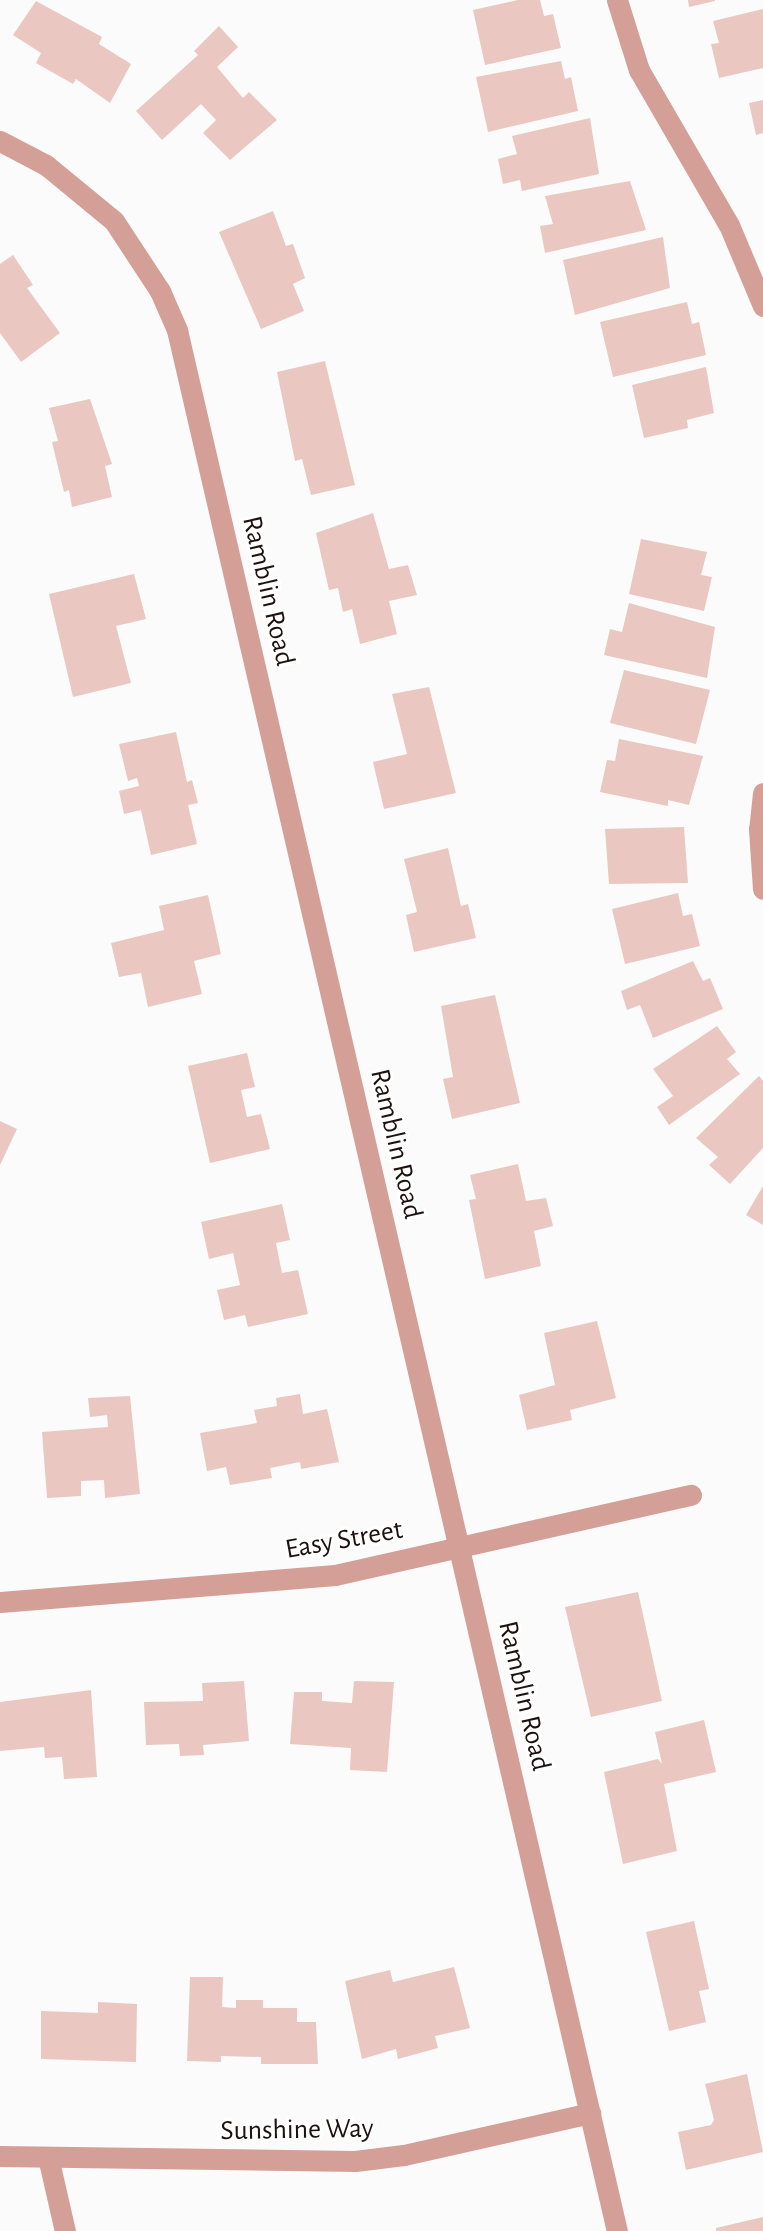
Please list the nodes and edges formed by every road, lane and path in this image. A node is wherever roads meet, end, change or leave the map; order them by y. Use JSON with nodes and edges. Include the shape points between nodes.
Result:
{"nodes":[{"id":1,"x":617,"y":0,"type":"edge"},
{"id":2,"x":0,"y":141,"type":"edge"},
{"id":3,"x":763,"y":306,"type":"edge"},
{"id":4,"x":763,"y":793,"type":"edge"},
{"id":5,"x":763,"y":889,"type":"edge"},
{"id":6,"x":691,"y":1495,"type":"dead end"},
{"id":7,"x":461,"y":1546,"type":"junction"},
{"id":8,"x":0,"y":1602,"type":"edge"},
{"id":9,"x":590,"y":2113,"type":"junction"},
{"id":10,"x":0,"y":2156,"type":"edge"},
{"id":11,"x":48,"y":2157,"type":"junction"},
{"id":12,"x":65,"y":2231,"type":"edge"},
{"id":13,"x":617,"y":2231,"type":"edge"}],
"edges":[{"from":1,"to":3,"type":"street","via":[[639,70],[729,225]]},
{"from":2,"to":7,"type":"street","name":"Ramblin Road","via":[[46,164],[114,221],[160,291],[177,331]]},
{"from":4,"to":5,"type":"street","via":[[759,852]]},
{"from":6,"to":7,"type":"street","name":"Easy Street"},
{"from":7,"to":8,"type":"street","name":"Easy Street","via":[[335,1575]]},
{"from":7,"to":9,"type":"street","name":"Ramblin Road"},
{"from":9,"to":11,"type":"street","name":"Sunshine Way","via":[[404,2155],[355,2161]]},
{"from":9,"to":13,"type":"street","name":"Ramblin Road"},
{"from":10,"to":11,"type":"street","name":"Sunshine Way"},
{"from":11,"to":12,"type":"street"}]}
